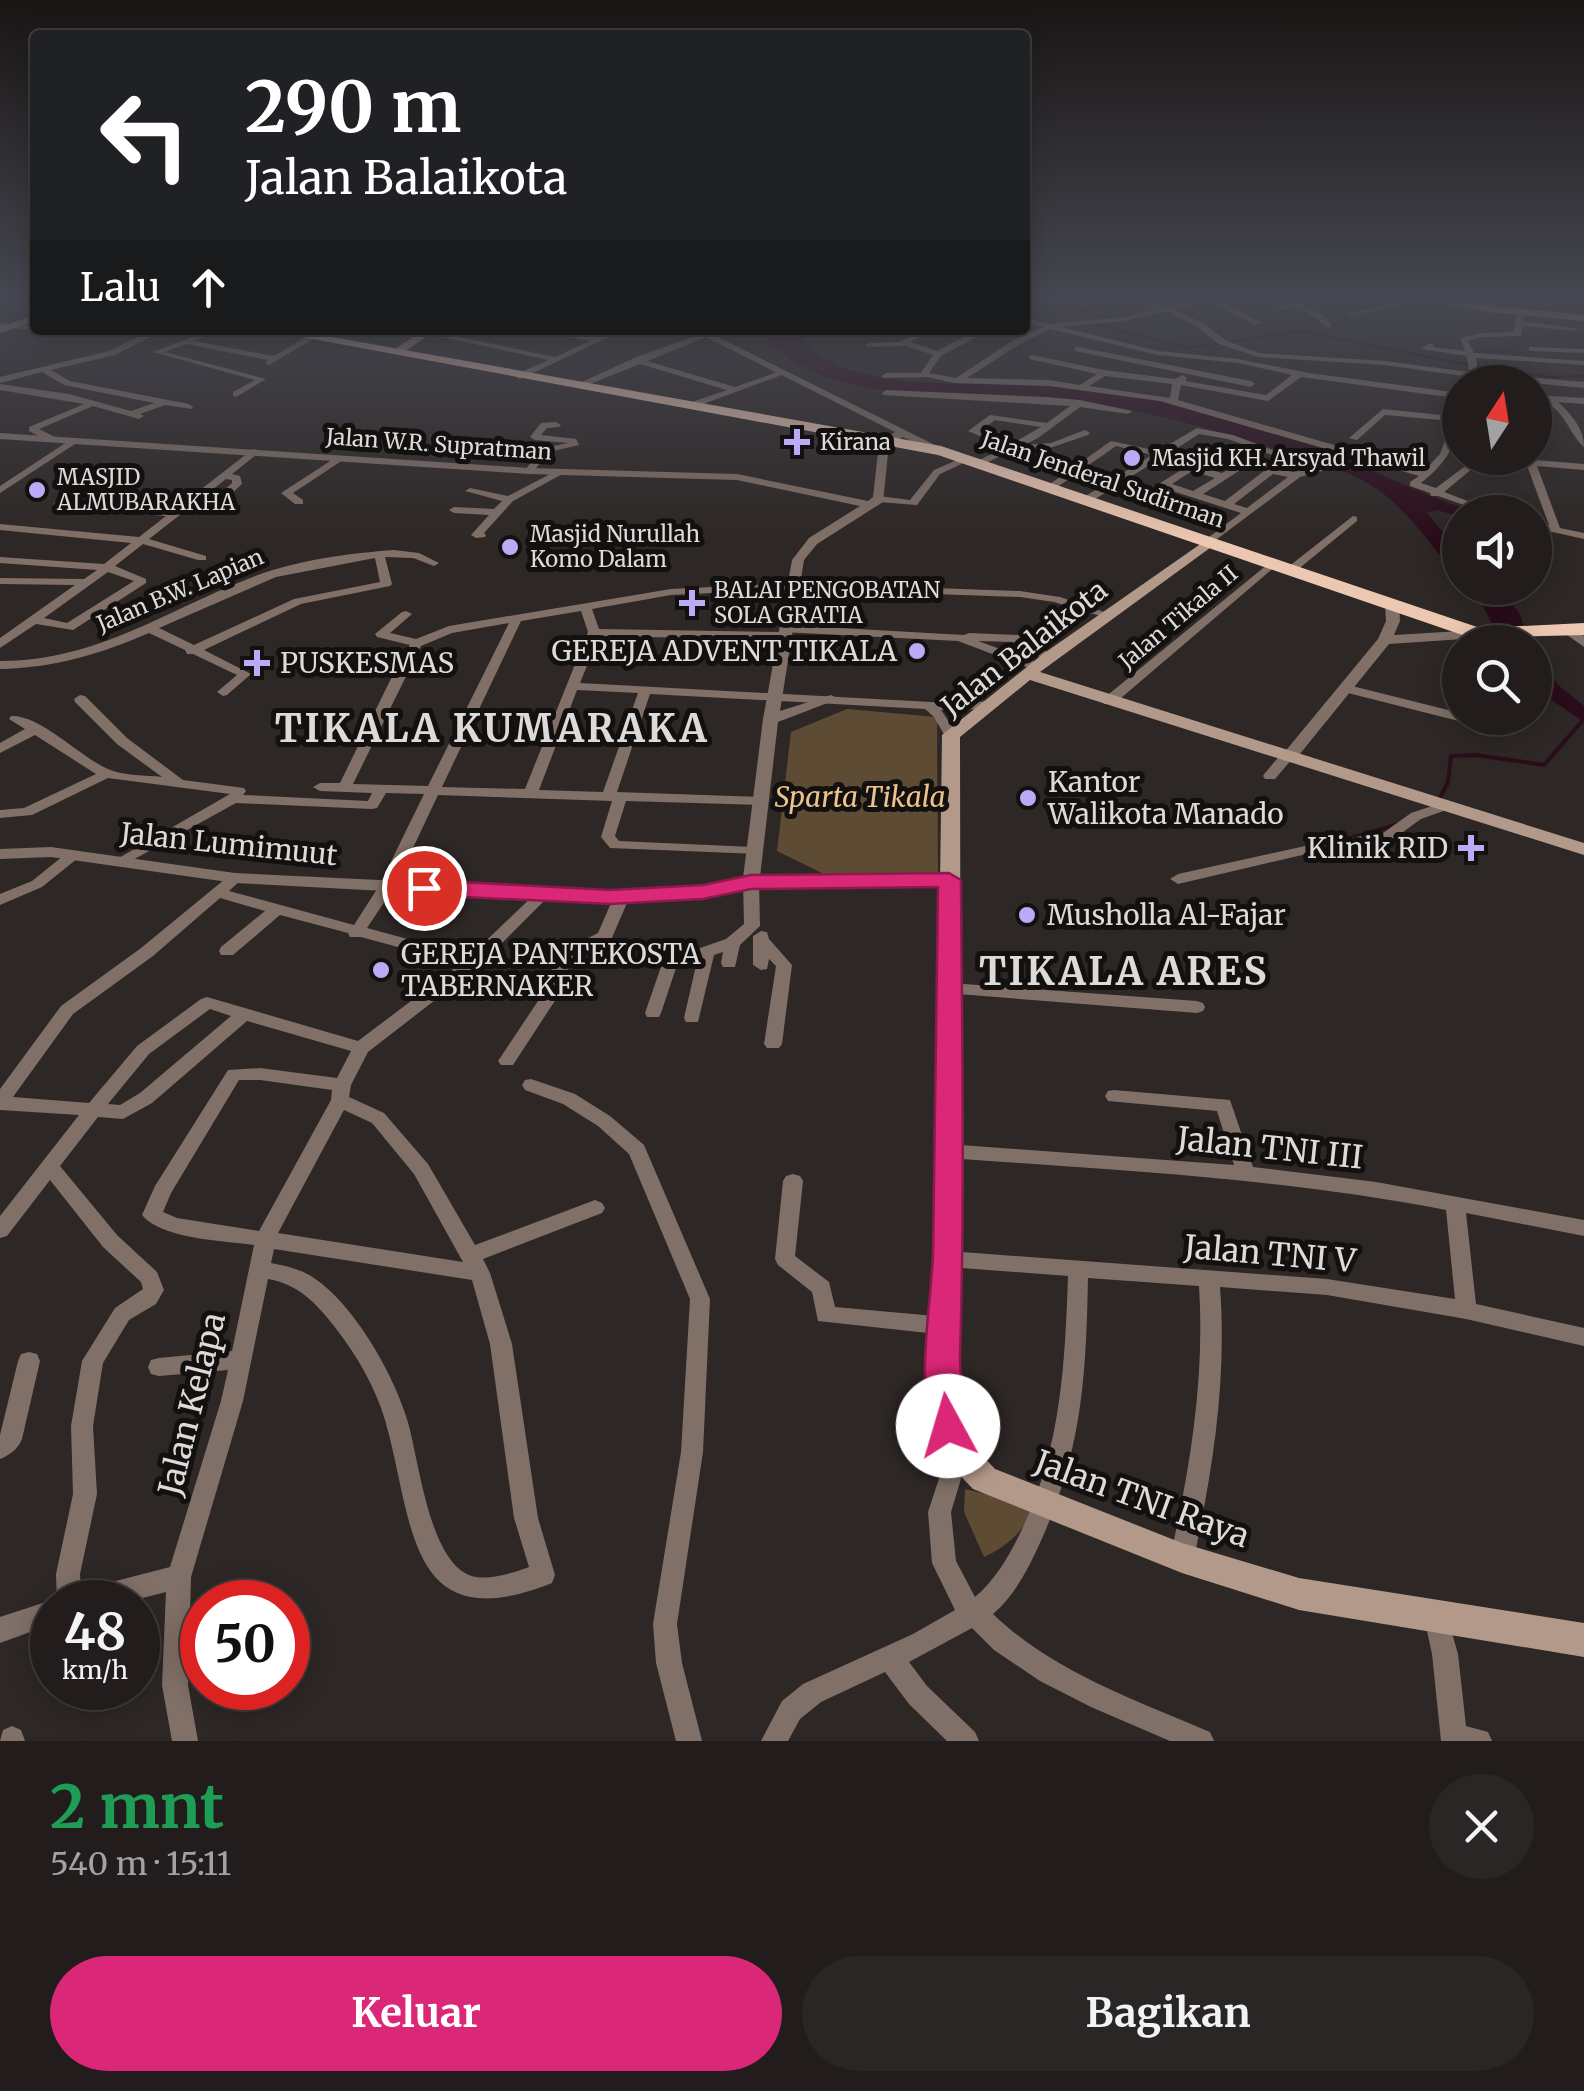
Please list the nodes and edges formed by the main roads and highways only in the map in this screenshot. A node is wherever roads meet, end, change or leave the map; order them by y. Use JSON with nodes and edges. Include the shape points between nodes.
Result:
{"nodes":[{"id":1,"x":539,"y":379,"type":"edge"},
{"id":2,"x":1200,"y":542,"type":"junction"},
{"id":3,"x":1573,"y":633,"type":"edge"},
{"id":4,"x":1038,"y":666,"type":"junction"},
{"id":5,"x":1584,"y":849,"type":"edge"},
{"id":6,"x":958,"y":1452,"type":"joint"},
{"id":7,"x":1584,"y":1640,"type":"edge"}],
"edges":[{"from":1,"to":2,"type":"highway","name":"Jalan Jenderal Sudirman","via":[[858,438],[885,434]]},
{"from":2,"to":3,"type":"highway","name":"Jalan Jenderal Sudirman","via":[[1481,634]]},
{"from":2,"to":4,"type":"main road","name":"Jalan Balaikota"},
{"from":4,"to":5,"type":"main road","via":[[1109,701]]},
{"from":4,"to":6,"type":"main road","name":"Jalan Balaikota","via":[[951,735],[944,1398]]},
{"from":6,"to":7,"type":"main road","name":"Jalan TNI Raya","via":[[984,1479],[1182,1558],[1299,1594]]}]}
